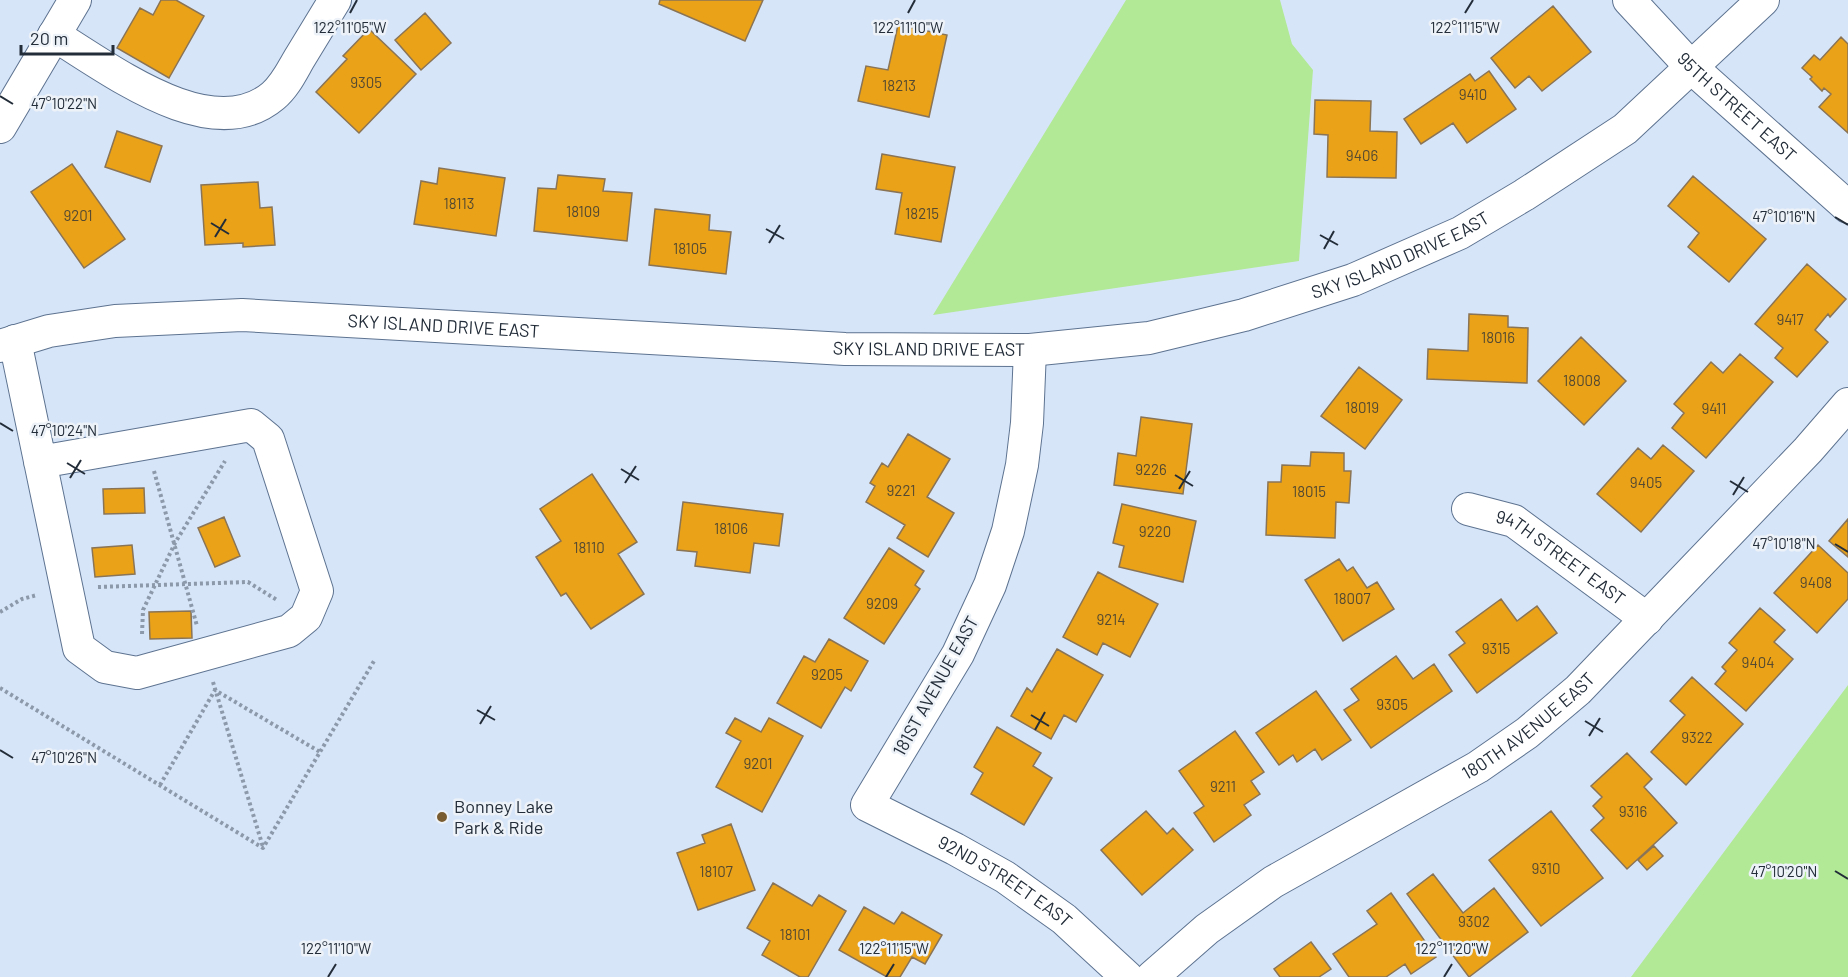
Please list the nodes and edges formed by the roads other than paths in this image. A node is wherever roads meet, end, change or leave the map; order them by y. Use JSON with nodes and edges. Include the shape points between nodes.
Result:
{"nodes":[{"id":1,"x":75,"y":0,"type":"edge"},
{"id":2,"x":335,"y":0,"type":"edge"},
{"id":3,"x":1629,"y":0,"type":"edge"},
{"id":4,"x":1762,"y":0,"type":"edge"},
{"id":5,"x":54,"y":35,"type":"junction"},
{"id":6,"x":1692,"y":68,"type":"junction"},
{"id":7,"x":0,"y":127,"type":"edge"},
{"id":8,"x":1848,"y":207,"type":"edge"},
{"id":9,"x":8,"y":344,"type":"edge"},
{"id":10,"x":1030,"y":350,"type":"junction"},
{"id":11,"x":1848,"y":404,"type":"edge"},
{"id":12,"x":40,"y":462,"type":"junction"},
{"id":13,"x":1468,"y":509,"type":"dead end"},
{"id":14,"x":1647,"y":619,"type":"junction"},
{"id":15,"x":867,"y":805,"type":"joint"},
{"id":16,"x":1127,"y":977,"type":"edge"},
{"id":17,"x":1152,"y":977,"type":"edge"}],
"edges":[{"from":1,"to":5,"type":"street"},
{"from":2,"to":5,"type":"street","via":[[275,95],[261,105],[239,111],[189,109],[159,98]]},
{"from":3,"to":6,"type":"street","name":"95TH STREET EAST"},
{"from":4,"to":6,"type":"street","name":"SKY ISLAND DRIVE EAST"},
{"from":5,"to":7,"type":"street"},
{"from":6,"to":8,"type":"street","name":"95TH STREET EAST"},
{"from":6,"to":10,"type":"street","name":"SKY ISLAND DRIVE EAST","via":[[1625,129],[1524,195],[1460,233],[1353,280],[1244,315],[1149,338]]},
{"from":9,"to":10,"type":"street","name":"SKY ISLAND DRIVE EAST","via":[[49,331],[115,321],[242,315],[845,349]]},
{"from":9,"to":12,"type":"street"},
{"from":10,"to":15,"type":"street","name":"181ST AVENUE EAST","via":[[1022,465],[1008,531],[990,585],[958,654]]},
{"from":11,"to":14,"type":"street","name":"180TH AVENUE EAST"},
{"from":12,"to":12,"type":"street","via":[[79,648],[105,667],[137,673],[290,631],[306,617],[316,591],[268,439],[250,425]]},
{"from":13,"to":14,"type":"street","name":"94TH STREET EAST","via":[[1514,521]]},
{"from":14,"to":17,"type":"street","name":"180TH AVENUE EAST","via":[[1578,690],[1527,733],[1478,767],[1274,882],[1207,929]]},
{"from":15,"to":16,"type":"street","name":"92ND STREET EAST","via":[[1005,877],[1064,919]]}]}
